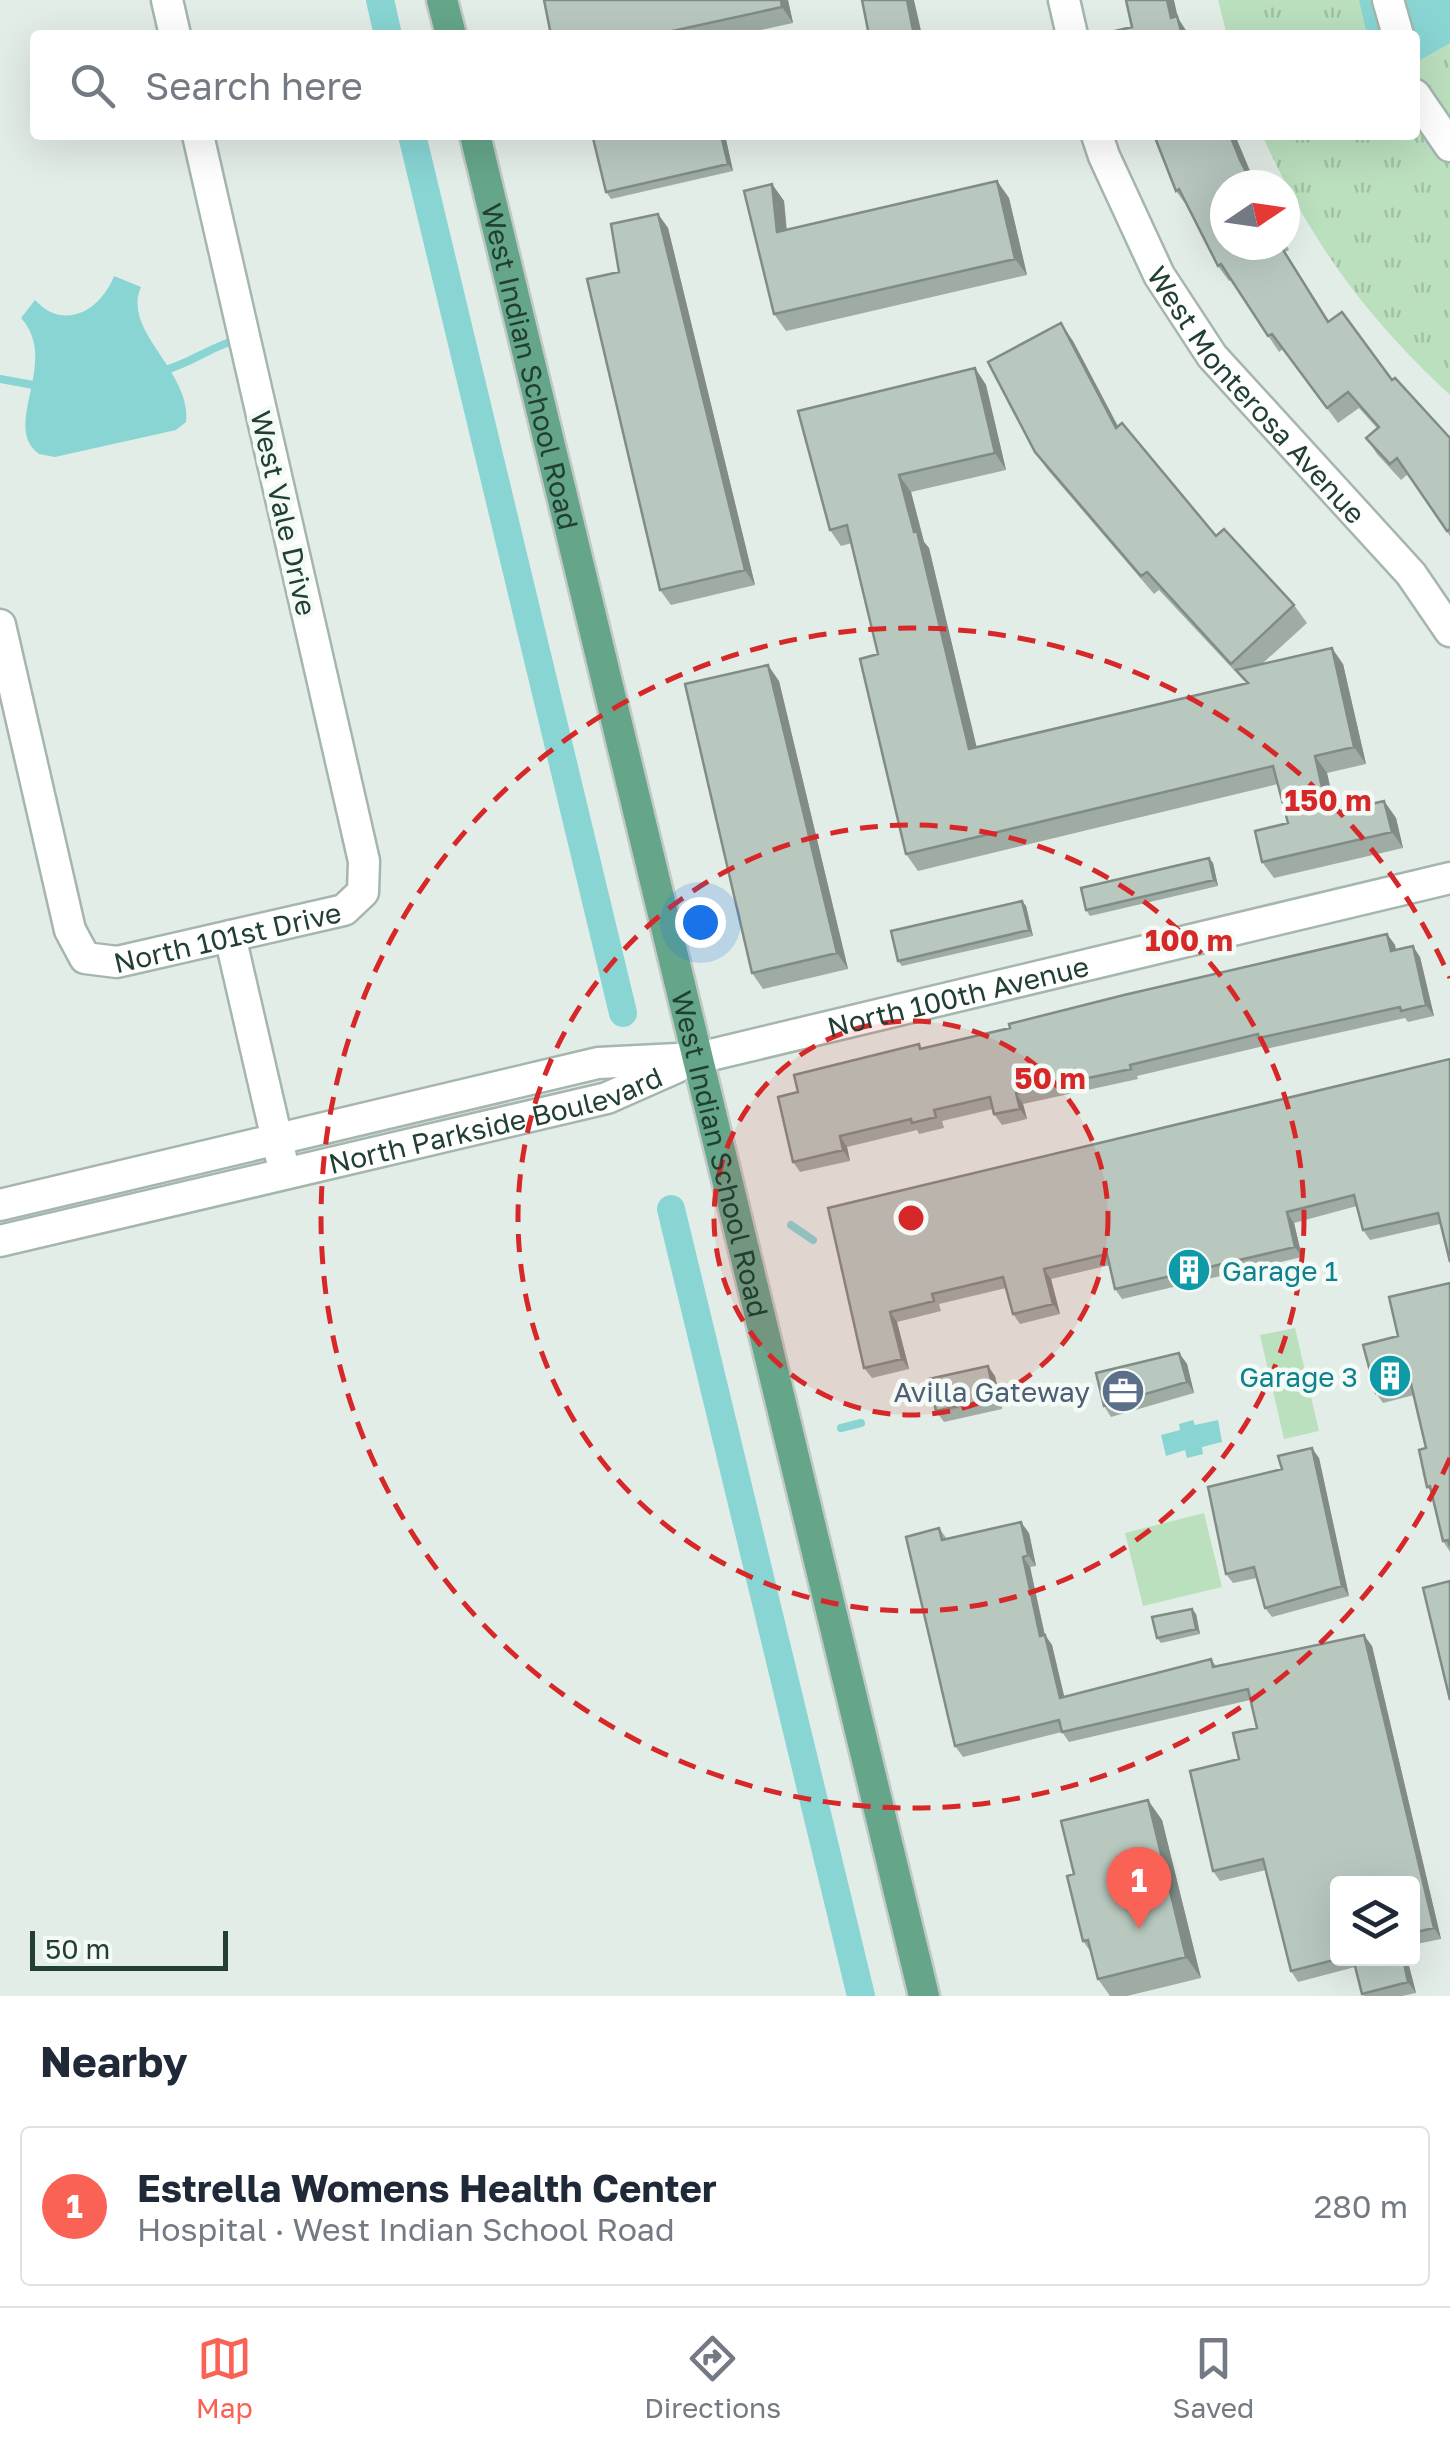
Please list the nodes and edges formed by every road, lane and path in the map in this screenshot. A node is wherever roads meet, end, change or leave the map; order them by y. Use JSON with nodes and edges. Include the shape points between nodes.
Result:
{"nodes":[{"id":1,"x":167,"y":0,"type":"edge"},
{"id":2,"x":442,"y":0,"type":"edge"},
{"id":3,"x":1064,"y":0,"type":"edge"},
{"id":4,"x":1388,"y":0,"type":"edge"},
{"id":5,"x":174,"y":30,"type":"edge"},
{"id":6,"x":449,"y":30,"type":"edge"},
{"id":7,"x":1071,"y":30,"type":"edge"},
{"id":8,"x":1397,"y":30,"type":"edge"},
{"id":9,"x":1420,"y":101,"type":"edge"},
{"id":10,"x":199,"y":140,"type":"edge"},
{"id":11,"x":476,"y":140,"type":"edge"},
{"id":12,"x":1099,"y":140,"type":"edge"},
{"id":13,"x":1450,"y":146,"type":"edge"},
{"id":14,"x":0,"y":625,"type":"edge"},
{"id":15,"x":1450,"y":631,"type":"edge"},
{"id":16,"x":1450,"y":878,"type":"edge"},
{"id":17,"x":363,"y":892,"type":"joint"},
{"id":18,"x":230,"y":936,"type":"junction"},
{"id":19,"x":698,"y":1058,"type":"junction"},
{"id":20,"x":277,"y":1141,"type":"junction"},
{"id":21,"x":285,"y":1175,"type":"junction"},
{"id":22,"x":0,"y":1205,"type":"edge"},
{"id":23,"x":0,"y":1241,"type":"edge"},
{"id":24,"x":924,"y":1996,"type":"edge"}],
"edges":[{"from":1,"to":5,"type":"street"},
{"from":2,"to":6,"type":"main road"},
{"from":3,"to":7,"type":"street"},
{"from":4,"to":8,"type":"street"},
{"from":9,"to":13,"type":"street"},
{"from":10,"to":17,"type":"street","name":"West Vale Drive","via":[[364,862]]},
{"from":11,"to":19,"type":"main road","name":"West Indian School Road"},
{"from":12,"to":15,"type":"street","name":"West Monterosa Avenue","via":[[1159,275],[1212,356],[1411,574]]},
{"from":14,"to":18,"type":"street","name":"North 101st Drive","via":[[70,930],[85,958],[117,962]]},
{"from":16,"to":19,"type":"street","name":"North 100th Avenue"},
{"from":17,"to":18,"type":"street","name":"North 101st Drive","via":[[344,910]]},
{"from":18,"to":20,"type":"street"},
{"from":19,"to":20,"type":"street","name":"North Parkside Boulevard","via":[[598,1064]]},
{"from":19,"to":21,"type":"street","name":"North Parkside Boulevard","via":[[607,1098]]},
{"from":19,"to":24,"type":"main road","name":"West Indian School Road"},
{"from":20,"to":21,"type":"street"},
{"from":20,"to":22,"type":"street","name":"North Parkside Boulevard"},
{"from":21,"to":23,"type":"street","name":"North Parkside Boulevard"}]}
